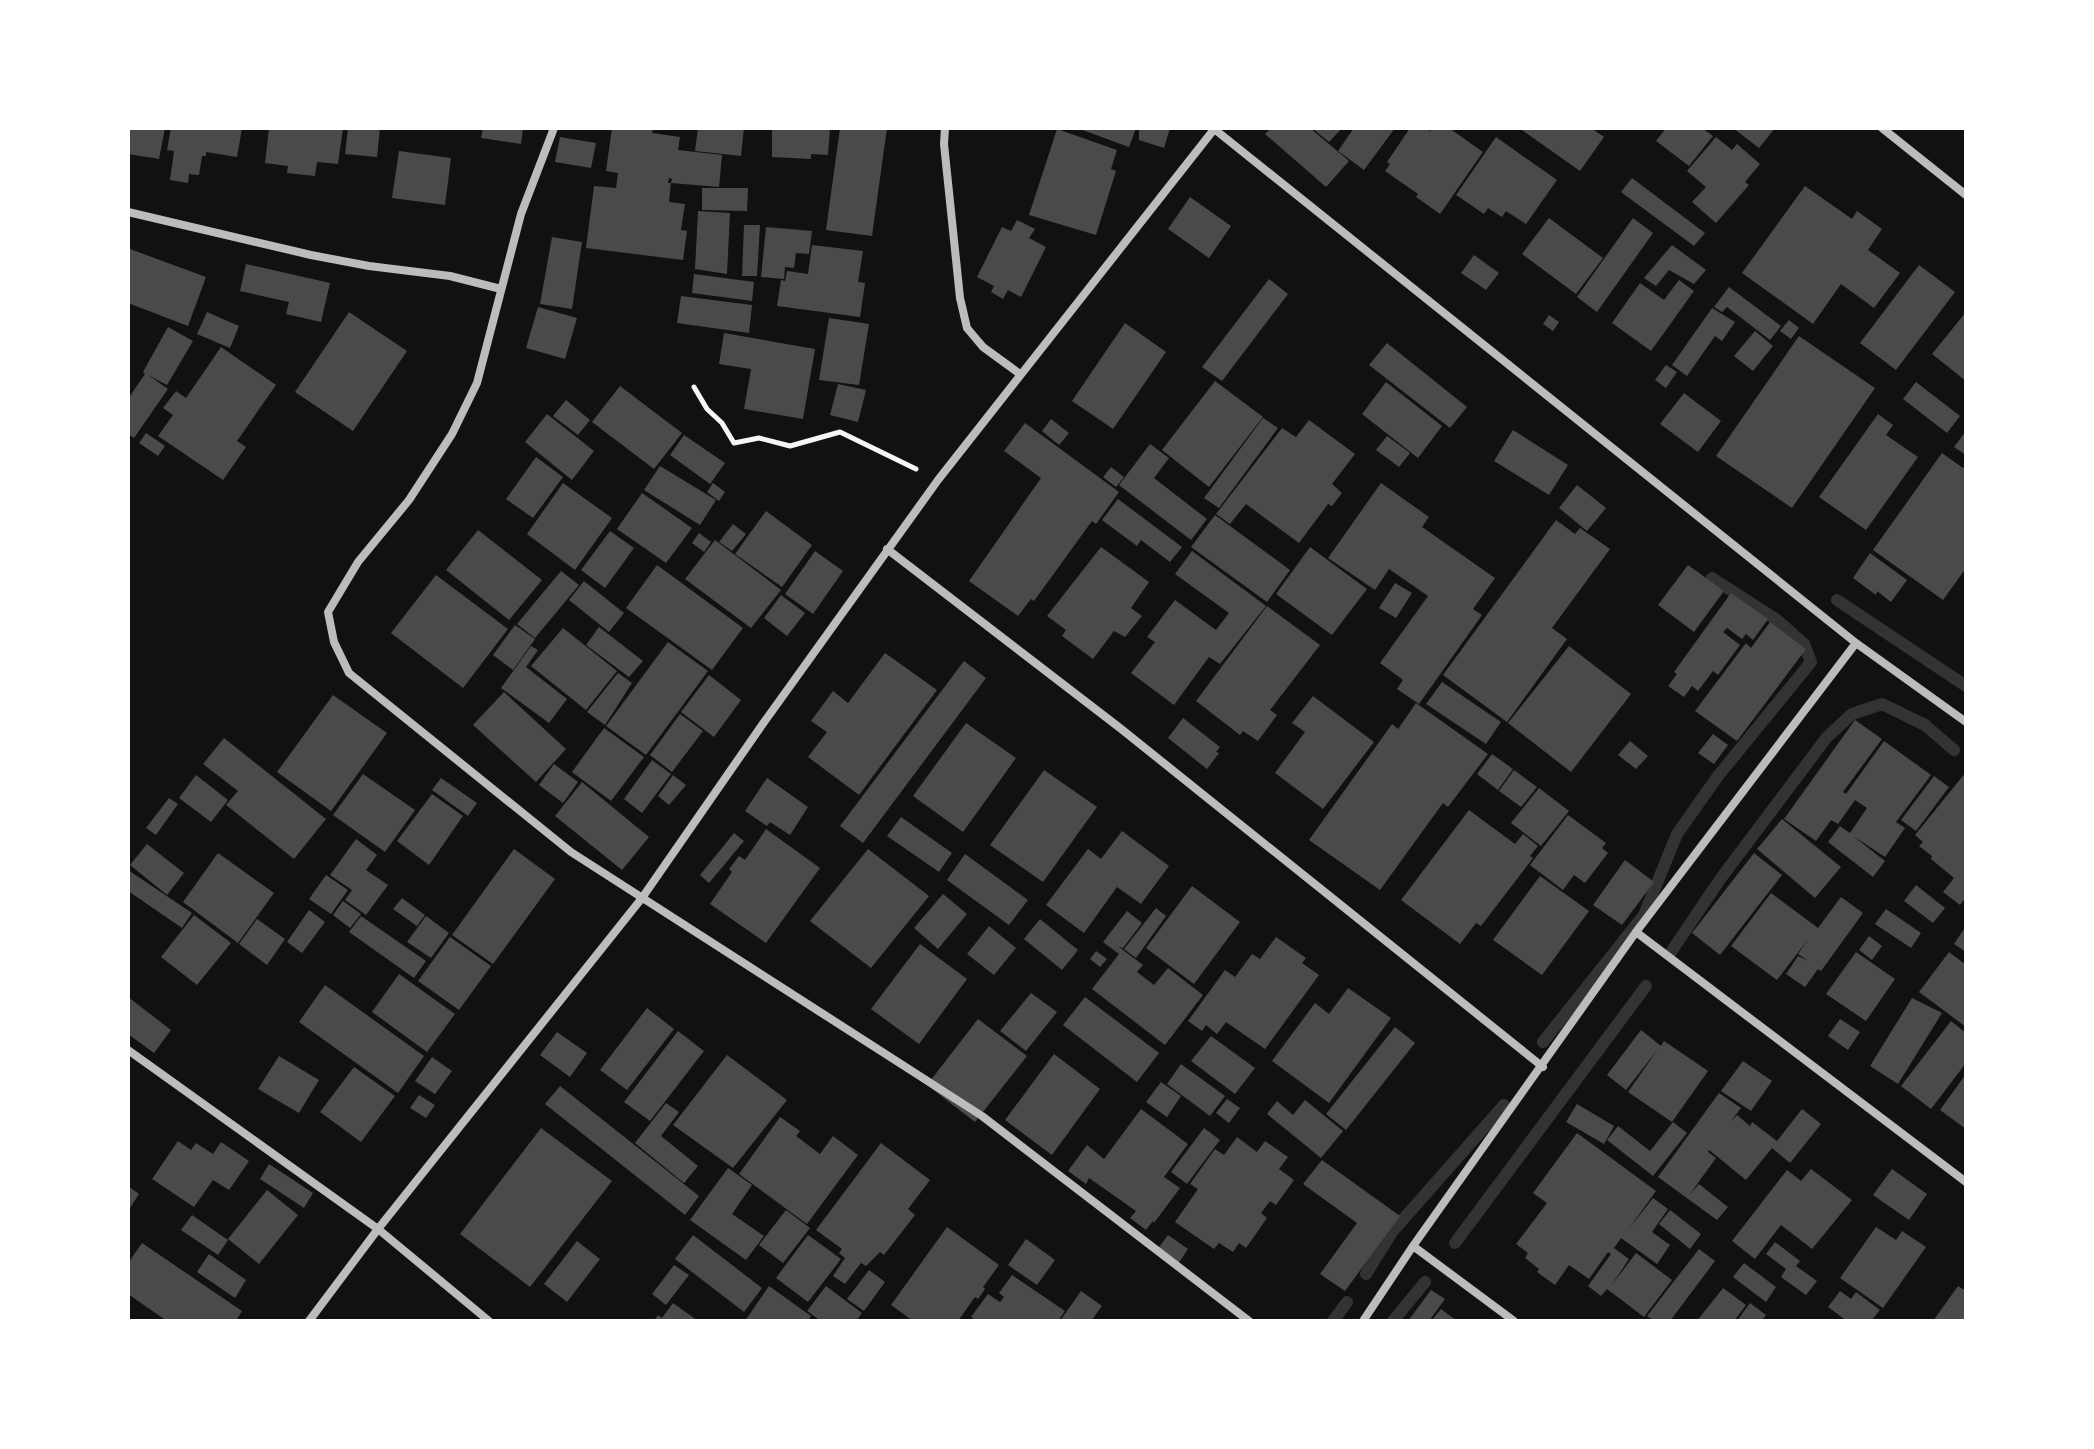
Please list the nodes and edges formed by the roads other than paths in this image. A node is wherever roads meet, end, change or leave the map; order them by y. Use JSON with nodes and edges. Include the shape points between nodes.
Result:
{"nodes":[{"id":1,"x":554,"y":128,"type":"edge"},
{"id":2,"x":945,"y":128,"type":"edge"},
{"id":3,"x":1214,"y":128,"type":"edge"},
{"id":4,"x":1882,"y":128,"type":"edge"},
{"id":5,"x":1966,"y":195,"type":"edge"},
{"id":6,"x":128,"y":212,"type":"edge"},
{"id":7,"x":501,"y":289,"type":"junction"},
{"id":8,"x":1020,"y":374,"type":"junction"},
{"id":9,"x":887,"y":549,"type":"junction"},
{"id":10,"x":1856,"y":643,"type":"junction"},
{"id":11,"x":1966,"y":722,"type":"edge"},
{"id":12,"x":642,"y":898,"type":"junction"},
{"id":13,"x":1636,"y":932,"type":"junction"},
{"id":14,"x":128,"y":1050,"type":"edge"},
{"id":15,"x":1543,"y":1067,"type":"junction"},
{"id":16,"x":1966,"y":1182,"type":"edge"},
{"id":17,"x":378,"y":1229,"type":"junction"},
{"id":18,"x":1413,"y":1246,"type":"junction"},
{"id":19,"x":309,"y":1321,"type":"edge"},
{"id":20,"x":489,"y":1321,"type":"edge"},
{"id":21,"x":1249,"y":1321,"type":"edge"},
{"id":22,"x":1363,"y":1321,"type":"edge"},
{"id":23,"x":1514,"y":1321,"type":"edge"}],
"edges":[{"from":1,"to":7,"type":"street","via":[[521,214]]},
{"from":2,"to":8,"type":"street","via":[[967,328]]},
{"from":3,"to":8,"type":"street"},
{"from":3,"to":10,"type":"street"},
{"from":4,"to":5,"type":"street"},
{"from":6,"to":7,"type":"street","via":[[311,255]]},
{"from":7,"to":12,"type":"street","via":[[477,383],[452,434],[328,612],[334,642],[349,673],[571,852]]},
{"from":8,"to":9,"type":"street"},
{"from":9,"to":12,"type":"street"},
{"from":9,"to":15,"type":"street"},
{"from":10,"to":11,"type":"street"},
{"from":10,"to":13,"type":"street"},
{"from":12,"to":17,"type":"street"},
{"from":12,"to":21,"type":"street","via":[[982,1116]]},
{"from":13,"to":15,"type":"street"},
{"from":13,"to":16,"type":"street"},
{"from":14,"to":17,"type":"street"},
{"from":15,"to":18,"type":"street"},
{"from":17,"to":19,"type":"street"},
{"from":17,"to":20,"type":"street"},
{"from":18,"to":22,"type":"street"},
{"from":18,"to":23,"type":"street"}]}
